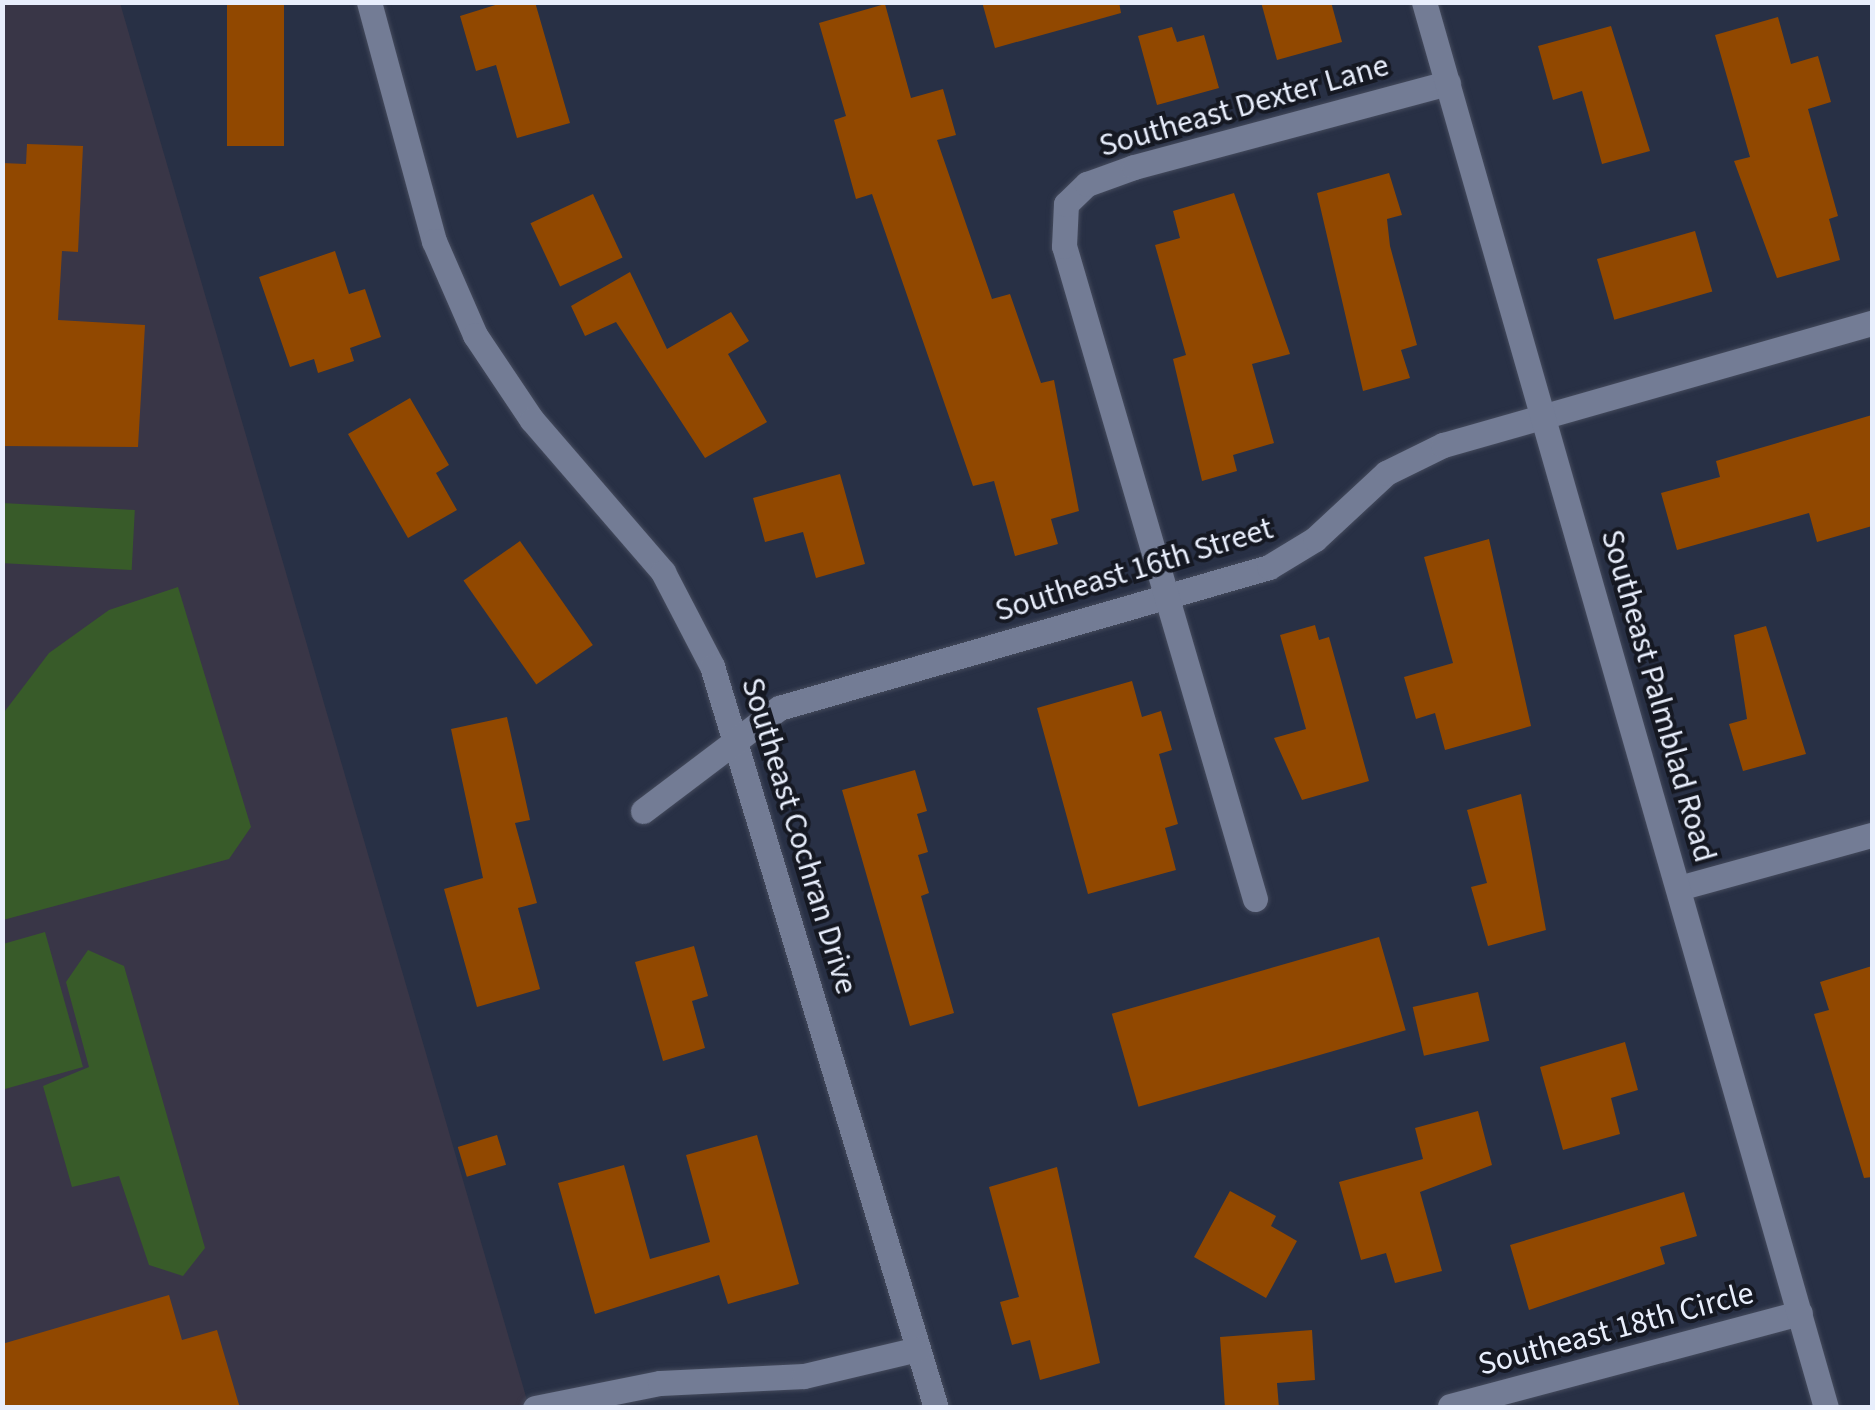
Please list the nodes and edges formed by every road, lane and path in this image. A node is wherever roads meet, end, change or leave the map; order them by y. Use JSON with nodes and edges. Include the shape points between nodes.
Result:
{"nodes":[{"id":1,"x":369,"y":2,"type":"edge"},
{"id":2,"x":1424,"y":2,"type":"edge"},
{"id":3,"x":1448,"y":82,"type":"junction"},
{"id":4,"x":1872,"y":323,"type":"edge"},
{"id":5,"x":1543,"y":416,"type":"junction"},
{"id":6,"x":1170,"y":596,"type":"junction"},
{"id":7,"x":739,"y":739,"type":"junction"},
{"id":8,"x":644,"y":811,"type":"dead end"},
{"id":9,"x":1872,"y":834,"type":"edge"},
{"id":10,"x":1679,"y":888,"type":"junction"},
{"id":11,"x":1255,"y":899,"type":"dead end"},
{"id":12,"x":1800,"y":1313,"type":"junction"},
{"id":13,"x":918,"y":1350,"type":"junction"},
{"id":14,"x":1450,"y":1406,"type":"edge"},
{"id":15,"x":535,"y":1408,"type":"edge"},
{"id":16,"x":936,"y":1408,"type":"edge"},
{"id":17,"x":1826,"y":1408,"type":"edge"}],
"edges":[{"from":1,"to":7,"type":"street","name":"Southeast Cochran Drive","via":[[434,242],[476,335],[532,420],[663,572]]},
{"from":2,"to":3,"type":"street","name":"Southeast Palmblad Road"},
{"from":3,"to":5,"type":"street","name":"Southeast Palmblad Road"},
{"from":3,"to":6,"type":"street","name":"Southeast Dexter Lane","via":[[1134,168],[1087,184],[1066,204],[1064,246]]},
{"from":4,"to":5,"type":"street","name":"Southeast 16th Street"},
{"from":5,"to":6,"type":"street","name":"Southeast 16th Street","via":[[1409,459],[1296,554]]},
{"from":5,"to":10,"type":"street","name":"Southeast Palmblad Road"},
{"from":6,"to":7,"type":"street","name":"Southeast 16th Street","via":[[779,708]]},
{"from":6,"to":11,"type":"street","name":"Southeast Dexter Lane"},
{"from":7,"to":8,"type":"street","name":"Southeast 16th Street"},
{"from":7,"to":13,"type":"street","name":"Southeast Cochran Drive"},
{"from":9,"to":10,"type":"street"},
{"from":10,"to":12,"type":"street","name":"Southeast Palmblad Road"},
{"from":12,"to":14,"type":"street","name":"Southeast 18th Circle"},
{"from":12,"to":17,"type":"street","name":"Southeast Palmblad Road"},
{"from":13,"to":15,"type":"street","via":[[804,1376],[660,1383]]},
{"from":13,"to":16,"type":"street","name":"Southeast Cochran Drive"}]}
